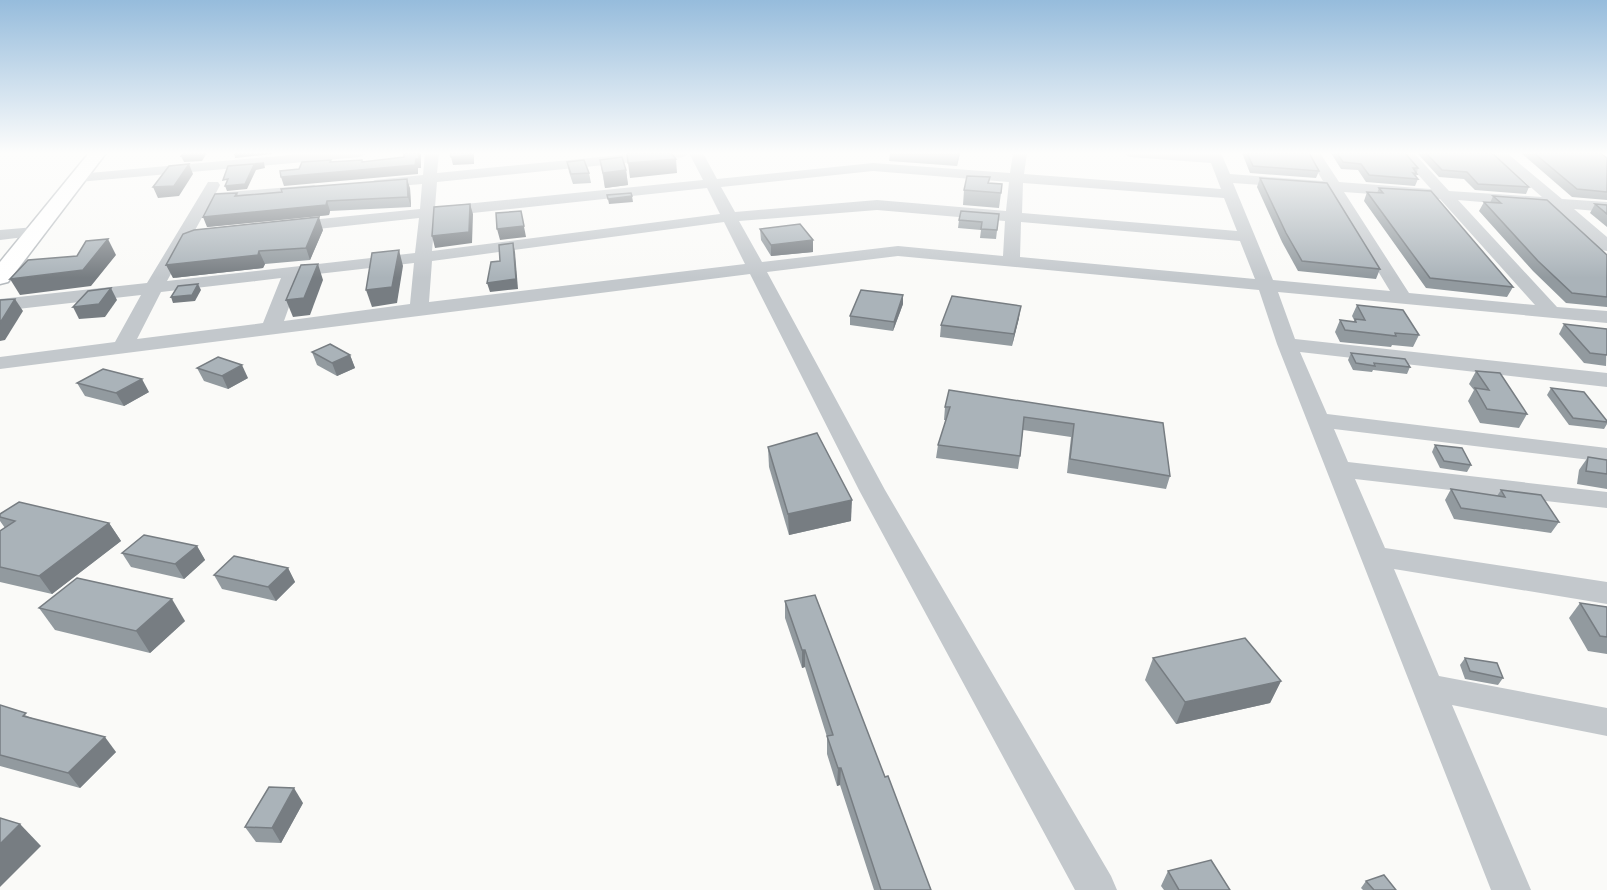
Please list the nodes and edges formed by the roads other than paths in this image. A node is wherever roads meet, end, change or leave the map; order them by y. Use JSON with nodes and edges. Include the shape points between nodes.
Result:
{"nodes":[{"id":1,"x":65,"y":195,"type":"edge"},
{"id":2,"x":208,"y":195,"type":"edge"},
{"id":3,"x":258,"y":195,"type":"edge"},
{"id":4,"x":429,"y":195,"type":"edge"},
{"id":5,"x":609,"y":195,"type":"edge"},
{"id":6,"x":718,"y":195,"type":"edge"},
{"id":7,"x":1015,"y":195,"type":"edge"},
{"id":8,"x":1230,"y":195,"type":"edge"},
{"id":9,"x":1339,"y":195,"type":"edge"},
{"id":10,"x":1439,"y":195,"type":"edge"},
{"id":11,"x":1445,"y":195,"type":"junction"},
{"id":12,"x":1547,"y":195,"type":"edge"},
{"id":13,"x":205,"y":199,"type":"junction"},
{"id":14,"x":1557,"y":203,"type":"junction"},
{"id":15,"x":1607,"y":207,"type":"edge"},
{"id":16,"x":427,"y":213,"type":"junction"},
{"id":17,"x":1013,"y":216,"type":"junction"},
{"id":18,"x":730,"y":217,"type":"junction"},
{"id":19,"x":276,"y":228,"type":"edge"},
{"id":20,"x":35,"y":232,"type":"junction"},
{"id":21,"x":0,"y":235,"type":"edge"},
{"id":22,"x":207,"y":235,"type":"edge"},
{"id":23,"x":183,"y":237,"type":"junction"},
{"id":24,"x":1247,"y":237,"type":"junction"},
{"id":25,"x":1607,"y":246,"type":"edge"},
{"id":26,"x":423,"y":257,"type":"junction"},
{"id":27,"x":1011,"y":260,"type":"junction"},
{"id":28,"x":758,"y":268,"type":"junction"},
{"id":29,"x":293,"y":272,"type":"junction"},
{"id":30,"x":0,"y":277,"type":"edge"},
{"id":31,"x":1266,"y":285,"type":"junction"},
{"id":32,"x":154,"y":287,"type":"junction"},
{"id":33,"x":1402,"y":298,"type":"junction"},
{"id":34,"x":0,"y":305,"type":"edge"},
{"id":35,"x":419,"y":309,"type":"junction"},
{"id":36,"x":1551,"y":311,"type":"junction"},
{"id":37,"x":1607,"y":316,"type":"edge"},
{"id":38,"x":272,"y":328,"type":"junction"},
{"id":39,"x":1287,"y":344,"type":"junction"},
{"id":40,"x":123,"y":347,"type":"junction"},
{"id":41,"x":0,"y":363,"type":"edge"},
{"id":42,"x":1607,"y":380,"type":"edge"},
{"id":43,"x":1318,"y":420,"type":"junction"},
{"id":44,"x":1607,"y":455,"type":"edge"},
{"id":45,"x":1338,"y":469,"type":"junction"},
{"id":46,"x":1607,"y":500,"type":"edge"},
{"id":47,"x":1374,"y":556,"type":"junction"},
{"id":48,"x":1607,"y":593,"type":"edge"},
{"id":49,"x":1428,"y":687,"type":"junction"},
{"id":50,"x":1607,"y":722,"type":"edge"},
{"id":51,"x":1097,"y":890,"type":"edge"},
{"id":52,"x":1511,"y":890,"type":"edge"}],
"edges":[{"from":1,"to":20,"type":"main road"},
{"from":2,"to":13,"type":"street"},
{"from":3,"to":13,"type":"street"},
{"from":4,"to":16,"type":"street"},
{"from":5,"to":16,"type":"street"},
{"from":6,"to":18,"type":"street"},
{"from":7,"to":17,"type":"street"},
{"from":8,"to":24,"type":"street"},
{"from":9,"to":33,"type":"street"},
{"from":10,"to":11,"type":"street"},
{"from":11,"to":14,"type":"street"},
{"from":11,"to":36,"type":"street"},
{"from":12,"to":14,"type":"street"},
{"from":13,"to":23,"type":"street"},
{"from":14,"to":15,"type":"street"},
{"from":14,"to":25,"type":"street"},
{"from":16,"to":19,"type":"street"},
{"from":16,"to":26,"type":"street"},
{"from":17,"to":18,"type":"street","via":[[877,205]]},
{"from":17,"to":24,"type":"street"},
{"from":17,"to":27,"type":"street"},
{"from":18,"to":26,"type":"street"},
{"from":18,"to":28,"type":"street"},
{"from":20,"to":21,"type":"street"},
{"from":20,"to":30,"type":"main road"},
{"from":22,"to":23,"type":"street"},
{"from":23,"to":32,"type":"street"},
{"from":24,"to":31,"type":"street"},
{"from":26,"to":29,"type":"street"},
{"from":26,"to":35,"type":"street"},
{"from":27,"to":28,"type":"street","via":[[898,251]]},
{"from":27,"to":31,"type":"street"},
{"from":28,"to":35,"type":"street"},
{"from":28,"to":51,"type":"street","via":[[872,490]]},
{"from":29,"to":32,"type":"street"},
{"from":29,"to":38,"type":"street"},
{"from":31,"to":33,"type":"street"},
{"from":31,"to":39,"type":"street"},
{"from":32,"to":34,"type":"street"},
{"from":32,"to":40,"type":"street"},
{"from":33,"to":36,"type":"street"},
{"from":35,"to":38,"type":"street"},
{"from":36,"to":37,"type":"street"},
{"from":38,"to":40,"type":"street"},
{"from":39,"to":42,"type":"street"},
{"from":39,"to":43,"type":"street"},
{"from":40,"to":41,"type":"street"},
{"from":43,"to":44,"type":"street"},
{"from":43,"to":45,"type":"street"},
{"from":45,"to":46,"type":"street"},
{"from":45,"to":47,"type":"street"},
{"from":47,"to":48,"type":"street"},
{"from":47,"to":49,"type":"street"},
{"from":49,"to":50,"type":"street"},
{"from":49,"to":52,"type":"street"}]}
